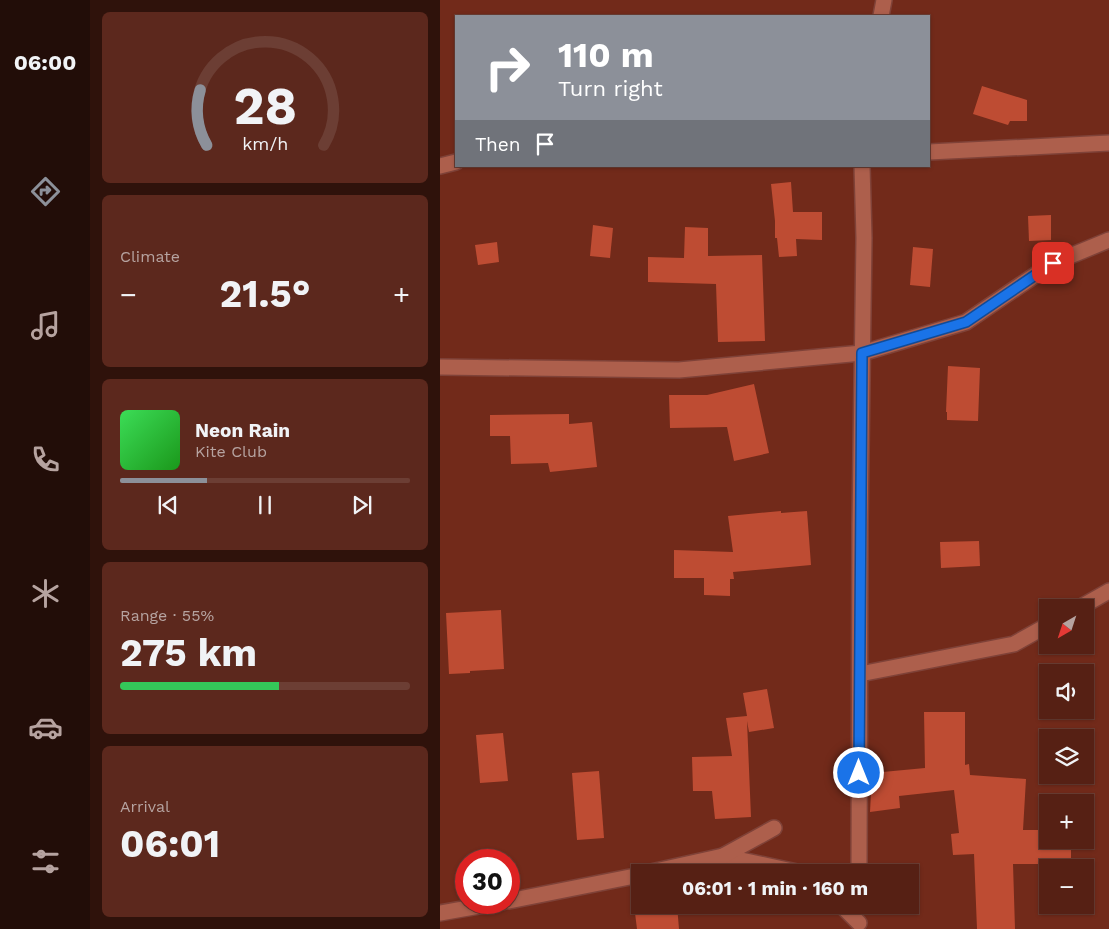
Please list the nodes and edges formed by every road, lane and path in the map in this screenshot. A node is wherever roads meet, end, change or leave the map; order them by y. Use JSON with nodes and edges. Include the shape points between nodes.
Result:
{"nodes":[{"id":1,"x":884,"y":0,"type":"edge"},
{"id":2,"x":881,"y":15,"type":"edge"},
{"id":3,"x":1109,"y":143,"type":"edge"},
{"id":4,"x":930,"y":152,"type":"edge"},
{"id":5,"x":455,"y":162,"type":"edge"},
{"id":6,"x":440,"y":166,"type":"edge"},
{"id":7,"x":862,"y":167,"type":"edge"},
{"id":8,"x":1109,"y":240,"type":"edge"},
{"id":9,"x":862,"y":353,"type":"junction"},
{"id":10,"x":440,"y":367,"type":"edge"},
{"id":11,"x":1109,"y":591,"type":"edge"},
{"id":12,"x":1094,"y":600,"type":"edge"},
{"id":13,"x":1039,"y":630,"type":"edge"},
{"id":14,"x":860,"y":674,"type":"junction"},
{"id":15,"x":774,"y":828,"type":"dead end"},
{"id":16,"x":723,"y":856,"type":"junction"},
{"id":17,"x":687,"y":864,"type":"edge"},
{"id":18,"x":760,"y":864,"type":"edge"},
{"id":19,"x":859,"y":864,"type":"edge"},
{"id":20,"x":631,"y":877,"type":"edge"},
{"id":21,"x":520,"y":899,"type":"edge"},
{"id":22,"x":455,"y":910,"type":"edge"},
{"id":23,"x":440,"y":913,"type":"edge"},
{"id":24,"x":849,"y":914,"type":"edge"},
{"id":25,"x":859,"y":926,"type":"edge"}],
"edges":[{"from":1,"to":2,"type":"street"},
{"from":3,"to":4,"type":"street"},
{"from":5,"to":6,"type":"street"},
{"from":7,"to":9,"type":"street"},
{"from":8,"to":9,"type":"street","via":[[1053,263],[966,322]]},
{"from":9,"to":10,"type":"street","via":[[679,370]]},
{"from":9,"to":14,"type":"street"},
{"from":11,"to":12,"type":"street"},
{"from":13,"to":14,"type":"street","via":[[1014,644]]},
{"from":14,"to":19,"type":"street"},
{"from":15,"to":16,"type":"street"},
{"from":16,"to":17,"type":"street"},
{"from":16,"to":18,"type":"street"},
{"from":20,"to":21,"type":"street"},
{"from":22,"to":23,"type":"street"},
{"from":24,"to":25,"type":"street"}]}
